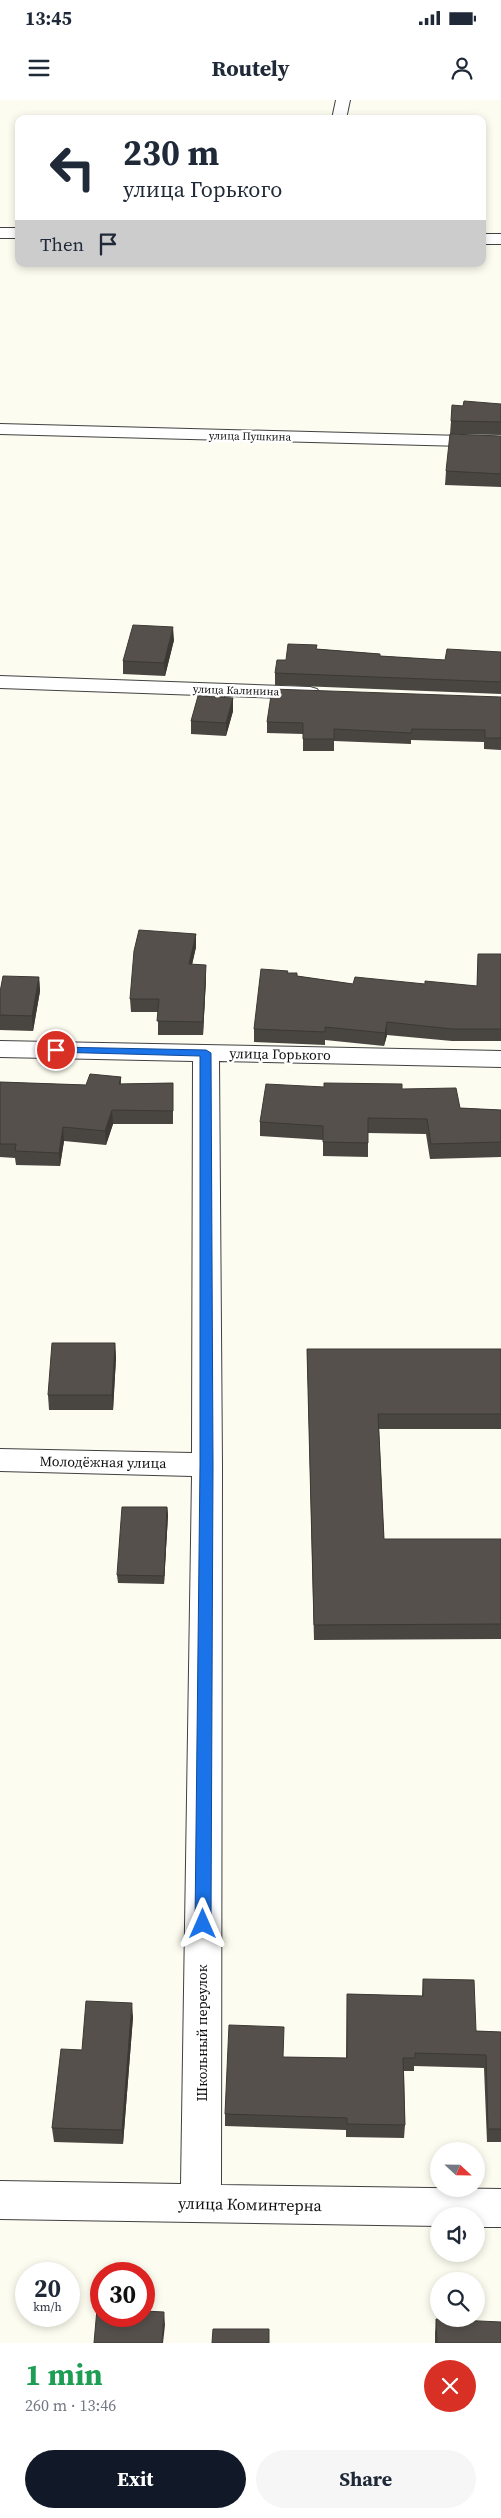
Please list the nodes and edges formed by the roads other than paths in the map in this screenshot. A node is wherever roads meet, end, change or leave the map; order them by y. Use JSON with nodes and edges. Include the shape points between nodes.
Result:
{"nodes":[{"id":1,"x":343,"y":100,"type":"edge"},
{"id":2,"x":340,"y":115,"type":"edge"},
{"id":3,"x":0,"y":233,"type":"edge"},
{"id":4,"x":15,"y":233,"type":"edge"},
{"id":5,"x":486,"y":239,"type":"edge"},
{"id":6,"x":501,"y":240,"type":"edge"},
{"id":7,"x":0,"y":430,"type":"edge"},
{"id":8,"x":501,"y":442,"type":"edge"},
{"id":9,"x":0,"y":682,"type":"edge"},
{"id":10,"x":333,"y":694,"type":"edge"},
{"id":11,"x":0,"y":1049,"type":"edge"},
{"id":12,"x":206,"y":1053,"type":"junction"},
{"id":13,"x":501,"y":1059,"type":"edge"},
{"id":14,"x":0,"y":1460,"type":"edge"},
{"id":15,"x":206,"y":1465,"type":"junction"},
{"id":16,"x":0,"y":2200,"type":"edge"},
{"id":17,"x":201,"y":2204,"type":"junction"},
{"id":18,"x":501,"y":2208,"type":"edge"}],
"edges":[{"from":1,"to":2,"type":"street"},
{"from":3,"to":4,"type":"street"},
{"from":5,"to":6,"type":"street"},
{"from":7,"to":8,"type":"street","name":"улица Пушкина"},
{"from":9,"to":10,"type":"street","name":"улица Калинина"},
{"from":11,"to":12,"type":"street","name":"улица Горького"},
{"from":12,"to":13,"type":"street","name":"улица Горького"},
{"from":12,"to":15,"type":"street","name":"Школьный переулок"},
{"from":14,"to":15,"type":"street","name":"Молодёжная улица"},
{"from":15,"to":17,"type":"street","name":"Школьный переулок"},
{"from":16,"to":17,"type":"street","name":"улица Коминтерна"},
{"from":17,"to":18,"type":"street","name":"улица Коминтерна"}]}
